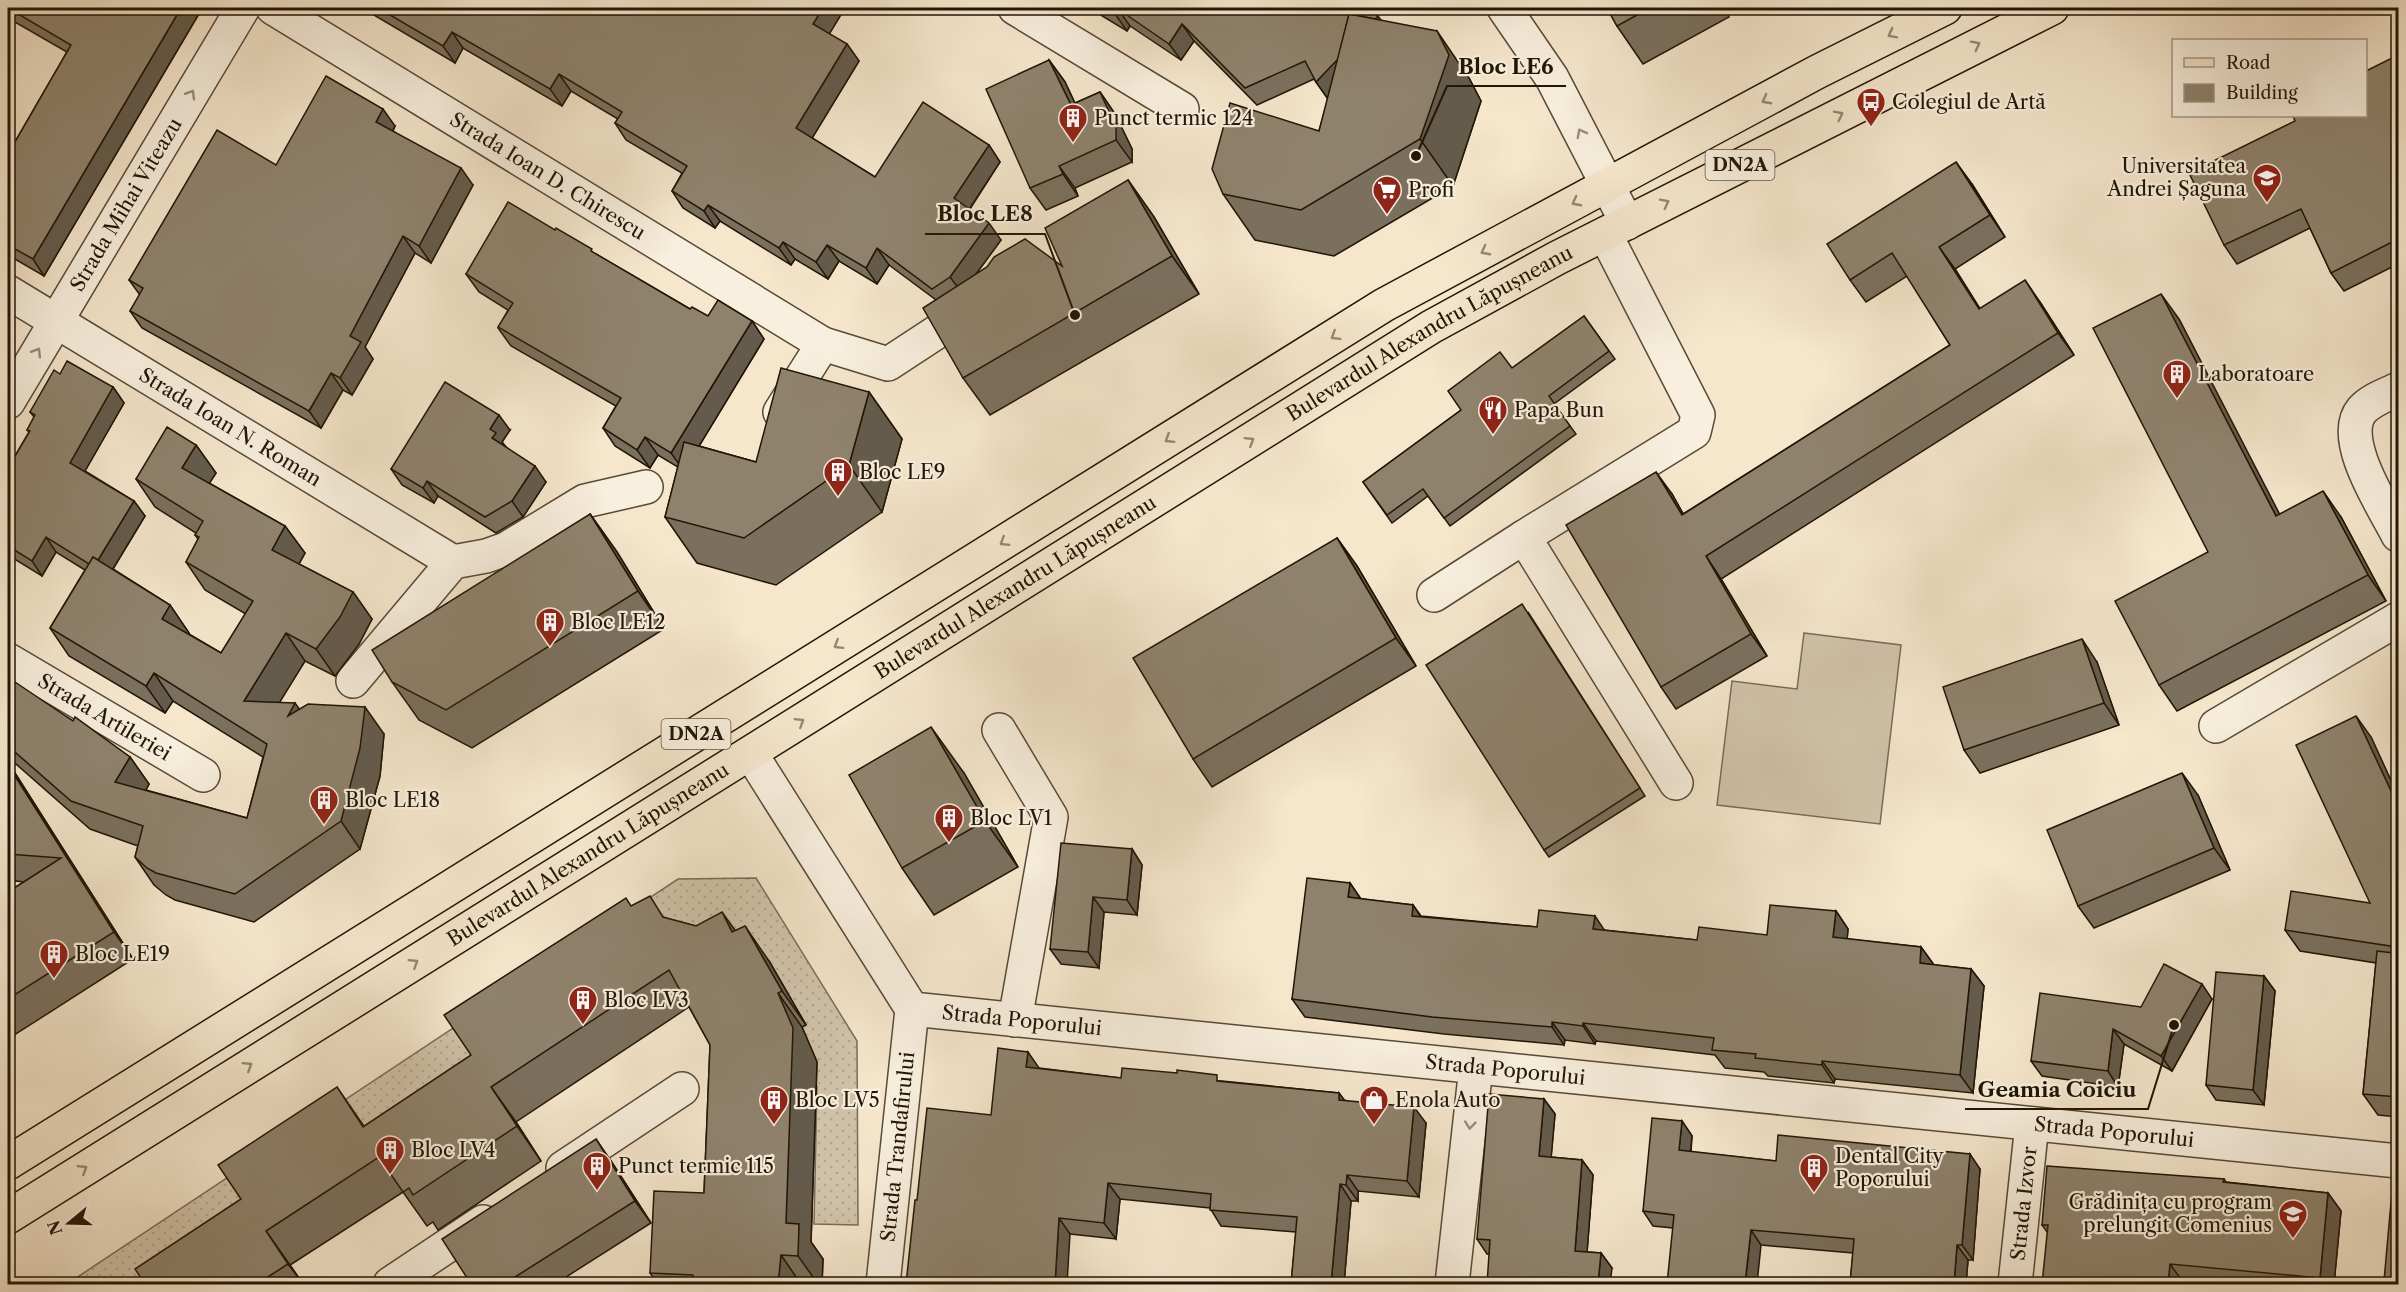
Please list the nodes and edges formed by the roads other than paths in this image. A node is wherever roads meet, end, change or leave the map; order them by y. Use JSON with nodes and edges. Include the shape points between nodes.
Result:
{"nodes":[{"id":1,"x":243,"y":8,"type":"edge"},
{"id":2,"x":273,"y":8,"type":"edge"},
{"id":3,"x":1015,"y":8,"type":"edge"},
{"id":4,"x":1505,"y":8,"type":"edge"},
{"id":5,"x":1944,"y":8,"type":"edge"},
{"id":6,"x":2052,"y":8,"type":"edge"},
{"id":7,"x":1182,"y":109,"type":"dead end"},
{"id":8,"x":1608,"y":184,"type":"junction"},
{"id":9,"x":1616,"y":228,"type":"junction"},
{"id":10,"x":1003,"y":289,"type":"edge"},
{"id":11,"x":8,"y":292,"type":"edge"},
{"id":12,"x":56,"y":321,"type":"junction"},
{"id":13,"x":824,"y":344,"type":"junction"},
{"id":14,"x":2398,"y":390,"type":"edge"},
{"id":15,"x":8,"y":402,"type":"edge"},
{"id":16,"x":763,"y":439,"type":"edge"},
{"id":17,"x":646,"y":487,"type":"dead end"},
{"id":18,"x":2398,"y":535,"type":"edge"},
{"id":19,"x":1524,"y":537,"type":"junction"},
{"id":20,"x":453,"y":562,"type":"junction"},
{"id":21,"x":1434,"y":595,"type":"dead end"},
{"id":22,"x":2398,"y":619,"type":"edge"},
{"id":23,"x":8,"y":660,"type":"edge"},
{"id":24,"x":353,"y":681,"type":"dead end"},
{"id":25,"x":2216,"y":726,"type":"dead end"},
{"id":26,"x":999,"y":730,"type":"dead end"},
{"id":27,"x":751,"y":753,"type":"junction"},
{"id":28,"x":203,"y":775,"type":"dead end"},
{"id":29,"x":1676,"y":783,"type":"dead end"},
{"id":30,"x":912,"y":1009,"type":"junction"},
{"id":31,"x":1016,"y":1020,"type":"junction"},
{"id":32,"x":1476,"y":1067,"type":"junction"},
{"id":33,"x":682,"y":1089,"type":"dead end"},
{"id":34,"x":2032,"y":1124,"type":"junction"},
{"id":35,"x":2398,"y":1161,"type":"edge"},
{"id":36,"x":8,"y":1163,"type":"edge"},
{"id":37,"x":536,"y":1187,"type":"edge"},
{"id":38,"x":507,"y":1206,"type":"edge"},
{"id":39,"x":20,"y":1209,"type":"edge"},
{"id":40,"x":390,"y":1284,"type":"edge"},
{"id":41,"x":883,"y":1284,"type":"edge"},
{"id":42,"x":1452,"y":1284,"type":"edge"},
{"id":43,"x":2015,"y":1284,"type":"edge"}],
"edges":[{"from":12,"to":1,"type":"street","name":"Strada Mihai Viteazu","one_way":true},
{"from":2,"to":13,"type":"street","name":"Strada Ioan D. Chirescu"},
{"from":3,"to":7,"type":"street"},
{"from":8,"to":4,"type":"street","one_way":true,"via":[[1539,57]]},
{"from":5,"to":8,"type":"main road","number":"DN2A","one_way":true},
{"from":9,"to":6,"type":"main road","name":"Bulevardul Alexandru Lăpușneanu","number":"DN2A","one_way":true},
{"from":8,"to":9,"type":"street"},
{"from":8,"to":36,"type":"main road","number":"DN2A","one_way":true,"via":[[1384,305]]},
{"from":9,"to":19,"type":"street","via":[[1698,415],[1694,432]]},
{"from":27,"to":9,"type":"main road","name":"Bulevardul Alexandru Lăpușneanu","number":"DN2A","one_way":true,"via":[[1431,327]]},
{"from":10,"to":13,"type":"street","name":"Strada Ioan D. Chirescu","via":[[888,364]]},
{"from":11,"to":12,"type":"street","name":"Strada Ioan N. Roman"},
{"from":15,"to":12,"type":"street","name":"Strada Mihai Viteazu","one_way":true},
{"from":12,"to":20,"type":"street","name":"Strada Ioan N. Roman"},
{"from":13,"to":16,"type":"street"},
{"from":14,"to":18,"type":"street","via":[[2374,400],[2361,411],[2355,436],[2361,459]]},
{"from":17,"to":20,"type":"street","via":[[585,501],[506,549]]},
{"from":19,"to":21,"type":"street"},
{"from":19,"to":29,"type":"street"},
{"from":20,"to":24,"type":"street"},
{"from":22,"to":25,"type":"street"},
{"from":23,"to":28,"type":"street","name":"Strada Artileriei"},
{"from":26,"to":31,"type":"street","via":[[1051,817]]},
{"from":27,"to":30,"type":"street"},
{"from":39,"to":27,"type":"main road","name":"Bulevardul Alexandru Lăpușneanu","number":"DN2A","one_way":true},
{"from":30,"to":31,"type":"street","name":"Strada Poporului"},
{"from":30,"to":41,"type":"street","name":"Strada Trandafirului"},
{"from":31,"to":32,"type":"street","name":"Strada Poporului"},
{"from":32,"to":34,"type":"street","name":"Strada Poporului"},
{"from":32,"to":42,"type":"street","one_way":true},
{"from":33,"to":37,"type":"street"},
{"from":34,"to":35,"type":"street","name":"Strada Poporului"},
{"from":34,"to":43,"type":"street","name":"Strada Izvor"},
{"from":38,"to":40,"type":"street"}]}
